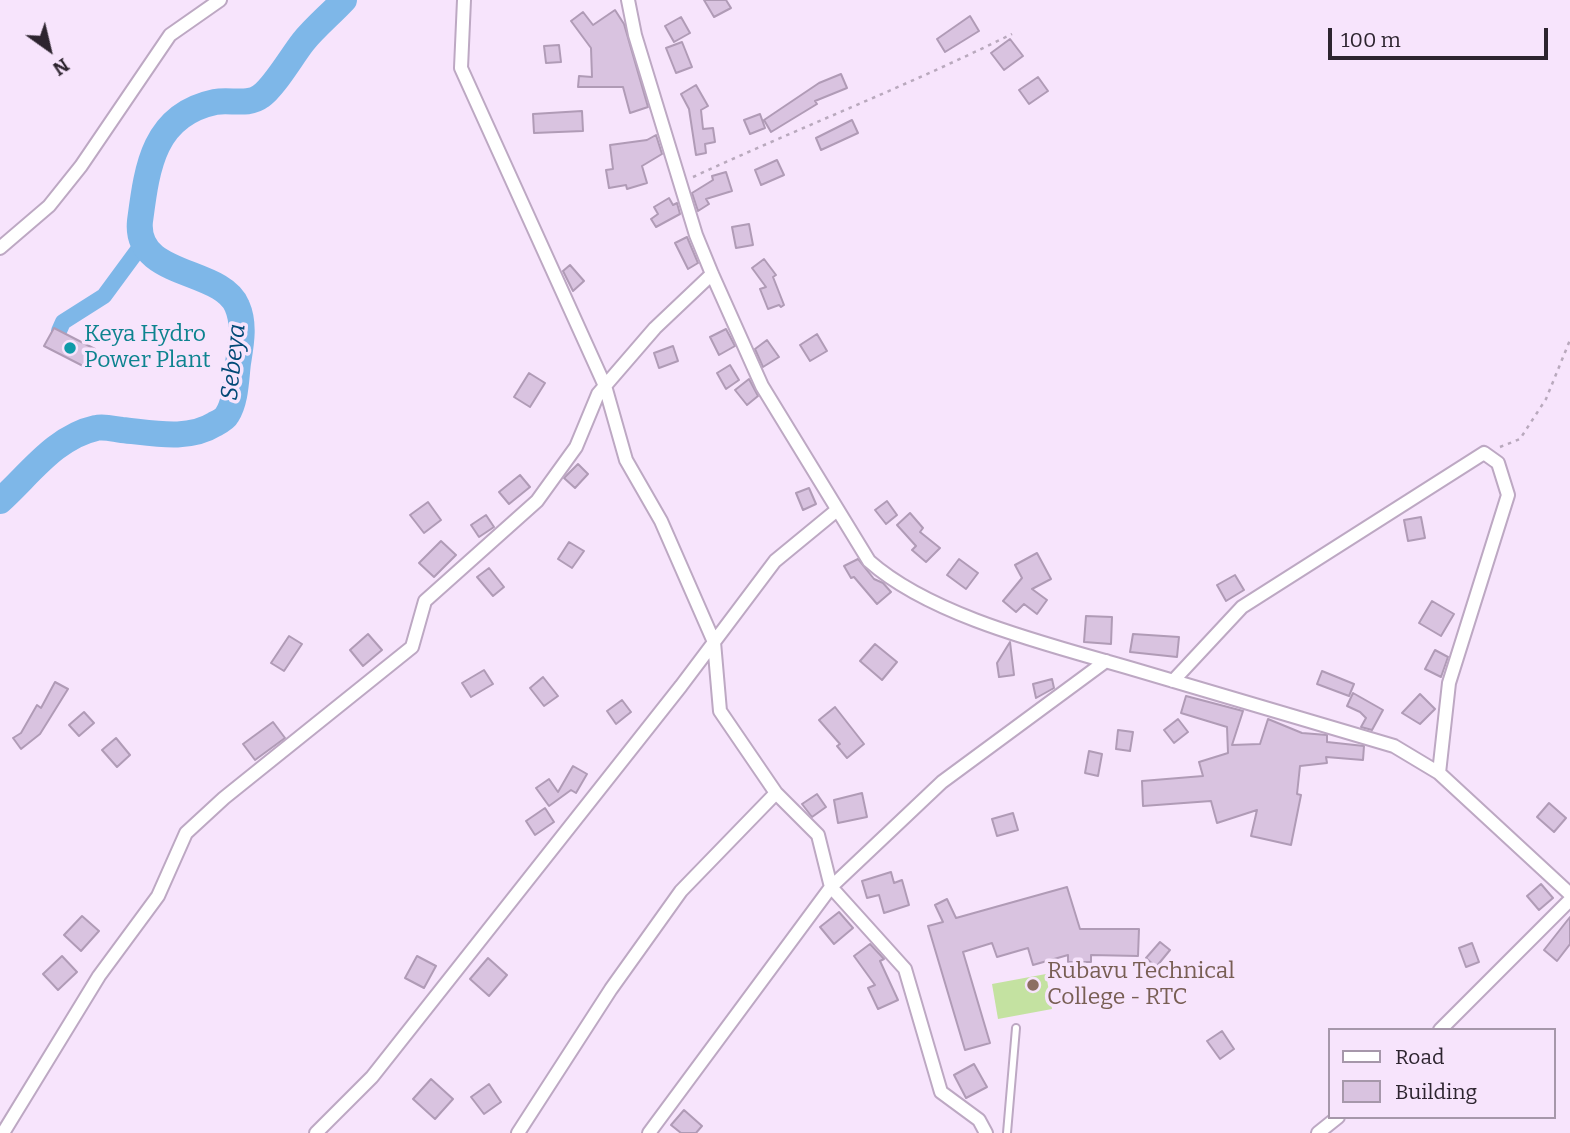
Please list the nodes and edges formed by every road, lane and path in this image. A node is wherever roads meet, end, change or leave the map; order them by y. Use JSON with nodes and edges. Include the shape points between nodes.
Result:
{"nodes":[{"id":1,"x":220,"y":0,"type":"edge"},
{"id":2,"x":464,"y":0,"type":"edge"},
{"id":3,"x":628,"y":0,"type":"edge"},
{"id":4,"x":1012,"y":34,"type":"dead end"},
{"id":5,"x":680,"y":183,"type":"junction"},
{"id":6,"x":0,"y":248,"type":"edge"},
{"id":7,"x":712,"y":274,"type":"junction"},
{"id":8,"x":1570,"y":340,"type":"edge"},
{"id":9,"x":605,"y":386,"type":"junction"},
{"id":10,"x":1484,"y":453,"type":"junction"},
{"id":11,"x":837,"y":510,"type":"junction"},
{"id":12,"x":714,"y":642,"type":"junction"},
{"id":13,"x":1106,"y":661,"type":"junction"},
{"id":14,"x":1173,"y":681,"type":"junction"},
{"id":15,"x":1439,"y":772,"type":"junction"},
{"id":16,"x":776,"y":793,"type":"junction"},
{"id":17,"x":831,"y":887,"type":"junction"},
{"id":18,"x":1570,"y":894,"type":"edge"},
{"id":19,"x":1570,"y":900,"type":"edge"},
{"id":20,"x":1016,"y":1028,"type":"dead end"},
{"id":21,"x":1442,"y":1028,"type":"edge"},
{"id":22,"x":1336,"y":1119,"type":"edge"},
{"id":23,"x":656,"y":1130,"type":"edge"},
{"id":24,"x":4,"y":1133,"type":"edge"},
{"id":25,"x":316,"y":1133,"type":"edge"},
{"id":26,"x":518,"y":1133,"type":"edge"},
{"id":27,"x":986,"y":1133,"type":"edge"},
{"id":28,"x":1007,"y":1133,"type":"edge"},
{"id":29,"x":1318,"y":1133,"type":"edge"}],
"edges":[{"from":1,"to":6,"type":"street","via":[[170,35],[81,166],[49,206]]},
{"from":2,"to":9,"type":"street","via":[[461,68]]},
{"from":3,"to":5,"type":"street"},
{"from":4,"to":5,"type":"path","via":[[918,81],[827,116]]},
{"from":5,"to":7,"type":"street"},
{"from":7,"to":9,"type":"street","via":[[655,328]]},
{"from":7,"to":11,"type":"street","via":[[762,386]]},
{"from":8,"to":10,"type":"path","via":[[1546,399],[1520,439]]},
{"from":9,"to":12,"type":"street","via":[[626,460],[661,521]]},
{"from":9,"to":24,"type":"street","via":[[576,447],[537,501],[425,601],[412,647],[186,833],[158,896],[99,976]]},
{"from":10,"to":14,"type":"street","via":[[1242,607]]},
{"from":10,"to":15,"type":"street","via":[[1498,463],[1508,495],[1449,683]]},
{"from":11,"to":12,"type":"street","via":[[775,561]]},
{"from":11,"to":13,"type":"street","via":[[869,561],[909,591],[935,605]]},
{"from":12,"to":16,"type":"street","via":[[720,711]]},
{"from":12,"to":25,"type":"street","via":[[372,1077]]},
{"from":13,"to":14,"type":"street"},
{"from":13,"to":17,"type":"street","via":[[942,782]]},
{"from":14,"to":15,"type":"street","via":[[1394,746]]},
{"from":15,"to":18,"type":"street"},
{"from":16,"to":17,"type":"street","via":[[818,835]]},
{"from":16,"to":26,"type":"street","via":[[681,891]]},
{"from":17,"to":23,"type":"street"},
{"from":17,"to":27,"type":"street","via":[[905,969],[941,1092],[979,1120]]},
{"from":19,"to":21,"type":"street"},
{"from":20,"to":28,"type":"lane"},
{"from":22,"to":29,"type":"street"}]}
